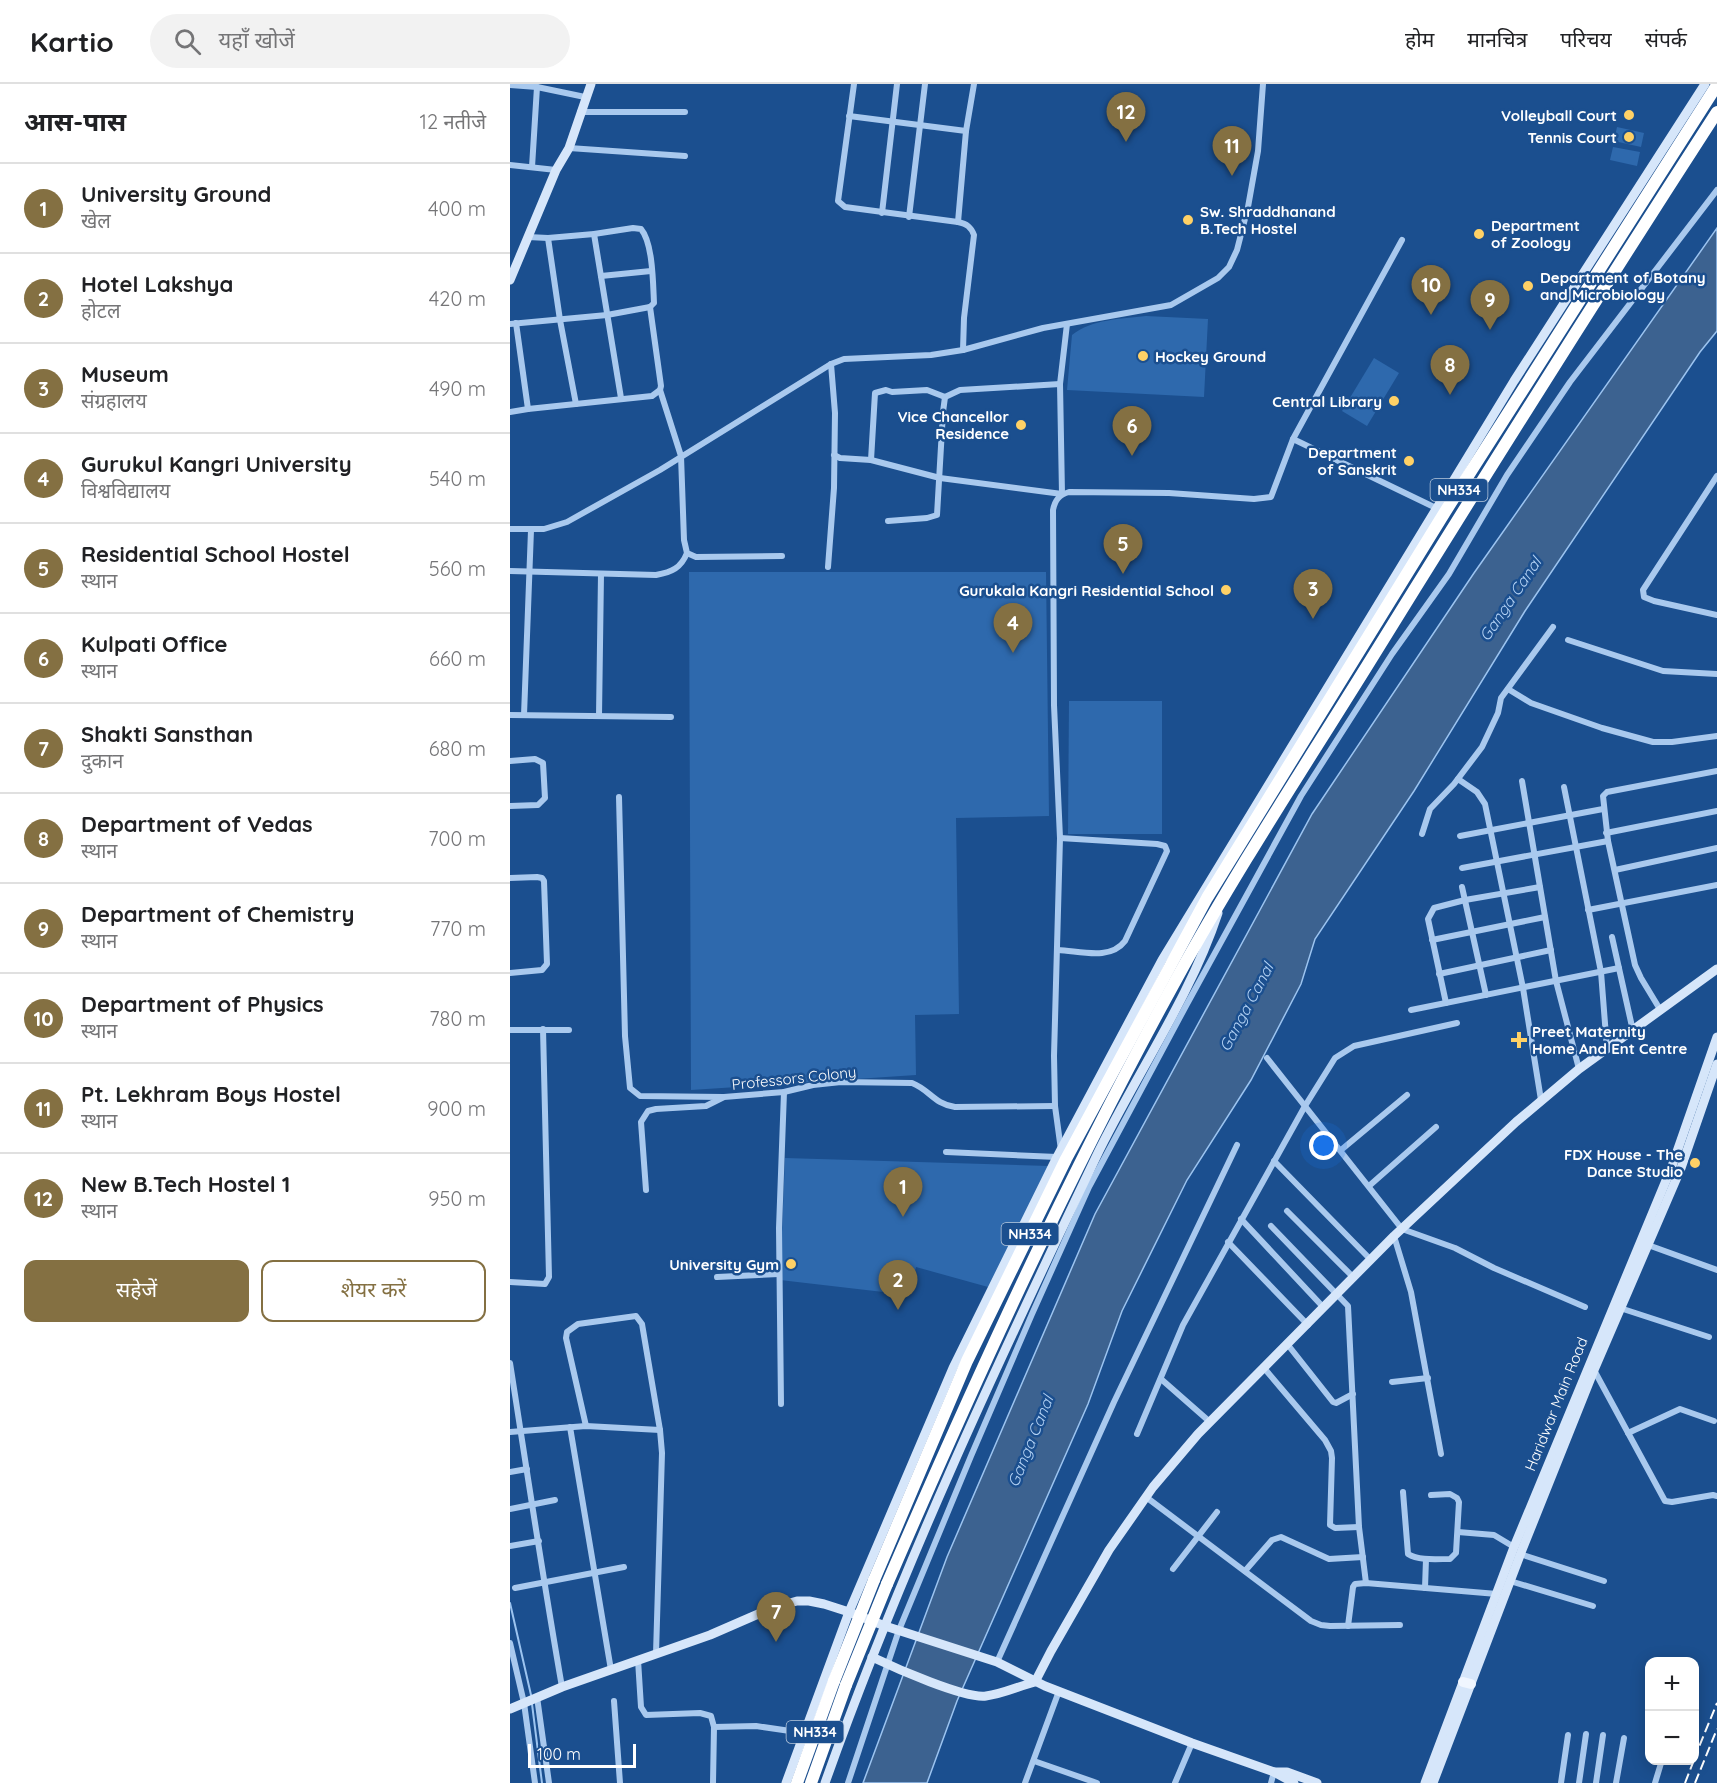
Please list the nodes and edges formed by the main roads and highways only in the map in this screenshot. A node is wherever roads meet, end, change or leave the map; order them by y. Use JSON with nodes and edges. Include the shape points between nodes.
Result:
{"nodes":[{"id":1,"x":1717,"y":85,"type":"edge"},
{"id":2,"x":1717,"y":112,"type":"edge"},
{"id":3,"x":840,"y":1683,"type":"junction"},
{"id":4,"x":796,"y":1783,"type":"edge"},
{"id":5,"x":811,"y":1783,"type":"edge"}],
"edges":[{"from":1,"to":3,"type":"highway","number":"NH334","bridge":true,"via":[[1445,512],[1207,898],[1066,1159],[967,1361],[874,1580]]},
{"from":2,"to":3,"type":"highway","number":"NH334","bridge":true,"via":[[1456,521],[1179,975],[1077,1170]]},
{"from":3,"to":4,"type":"highway","number":"NH334"},
{"from":3,"to":5,"type":"highway","number":"NH334"}]}
